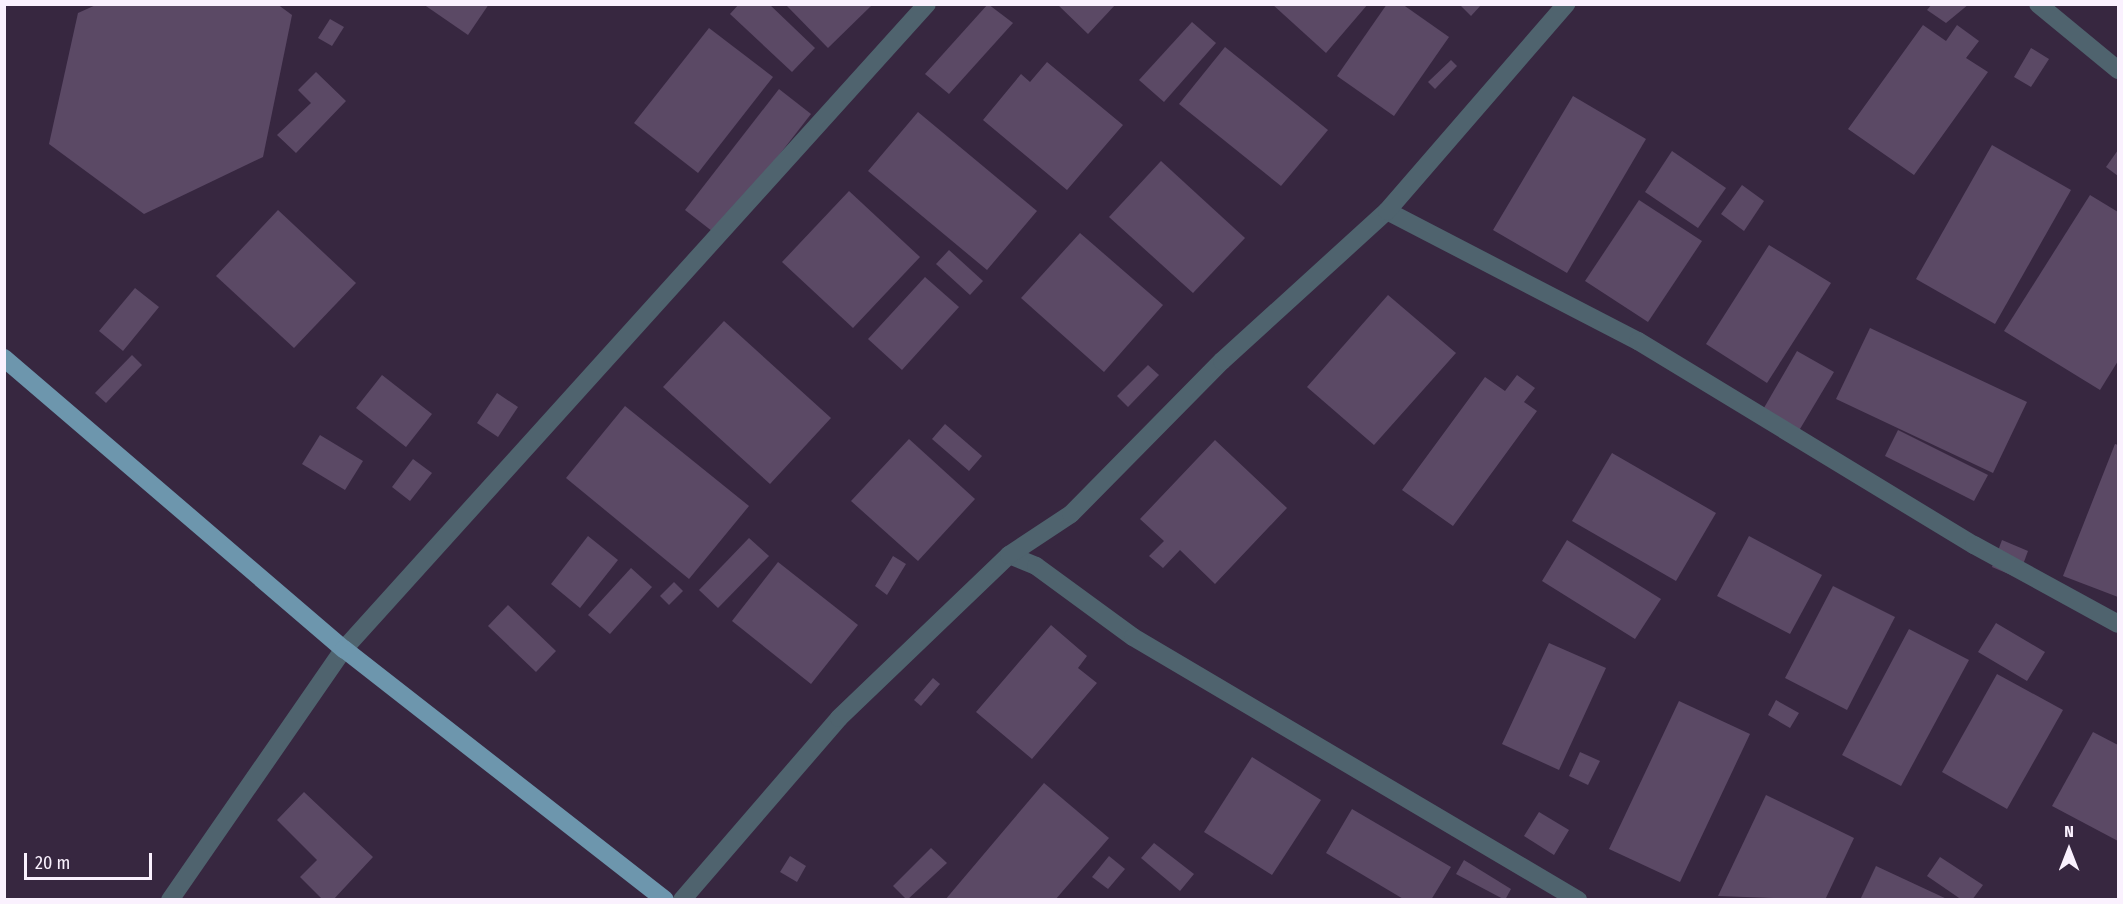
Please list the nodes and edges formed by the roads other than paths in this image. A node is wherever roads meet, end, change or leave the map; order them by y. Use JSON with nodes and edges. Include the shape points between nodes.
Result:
{"nodes":[{"id":1,"x":927,"y":4,"type":"edge"},
{"id":2,"x":1566,"y":4,"type":"edge"},
{"id":3,"x":2038,"y":4,"type":"edge"},
{"id":4,"x":2118,"y":70,"type":"edge"},
{"id":5,"x":1388,"y":212,"type":"junction"},
{"id":6,"x":4,"y":358,"type":"edge"},
{"id":7,"x":1009,"y":555,"type":"junction"},
{"id":8,"x":2118,"y":624,"type":"edge"},
{"id":9,"x":344,"y":649,"type":"junction"},
{"id":10,"x":170,"y":900,"type":"edge"},
{"id":11,"x":665,"y":900,"type":"edge"},
{"id":12,"x":682,"y":900,"type":"edge"},
{"id":13,"x":1578,"y":900,"type":"edge"}],
"edges":[{"from":1,"to":9,"type":"street"},
{"from":2,"to":5,"type":"street"},
{"from":3,"to":4,"type":"street"},
{"from":5,"to":7,"type":"street","via":[[1222,361],[1071,514]]},
{"from":5,"to":8,"type":"street","via":[[1638,341],[1974,545]]},
{"from":6,"to":9,"type":"main road"},
{"from":7,"to":12,"type":"street","via":[[839,718]]},
{"from":7,"to":13,"type":"street","via":[[1036,566],[1133,637]]},
{"from":9,"to":10,"type":"street"},
{"from":9,"to":11,"type":"main road"}]}
